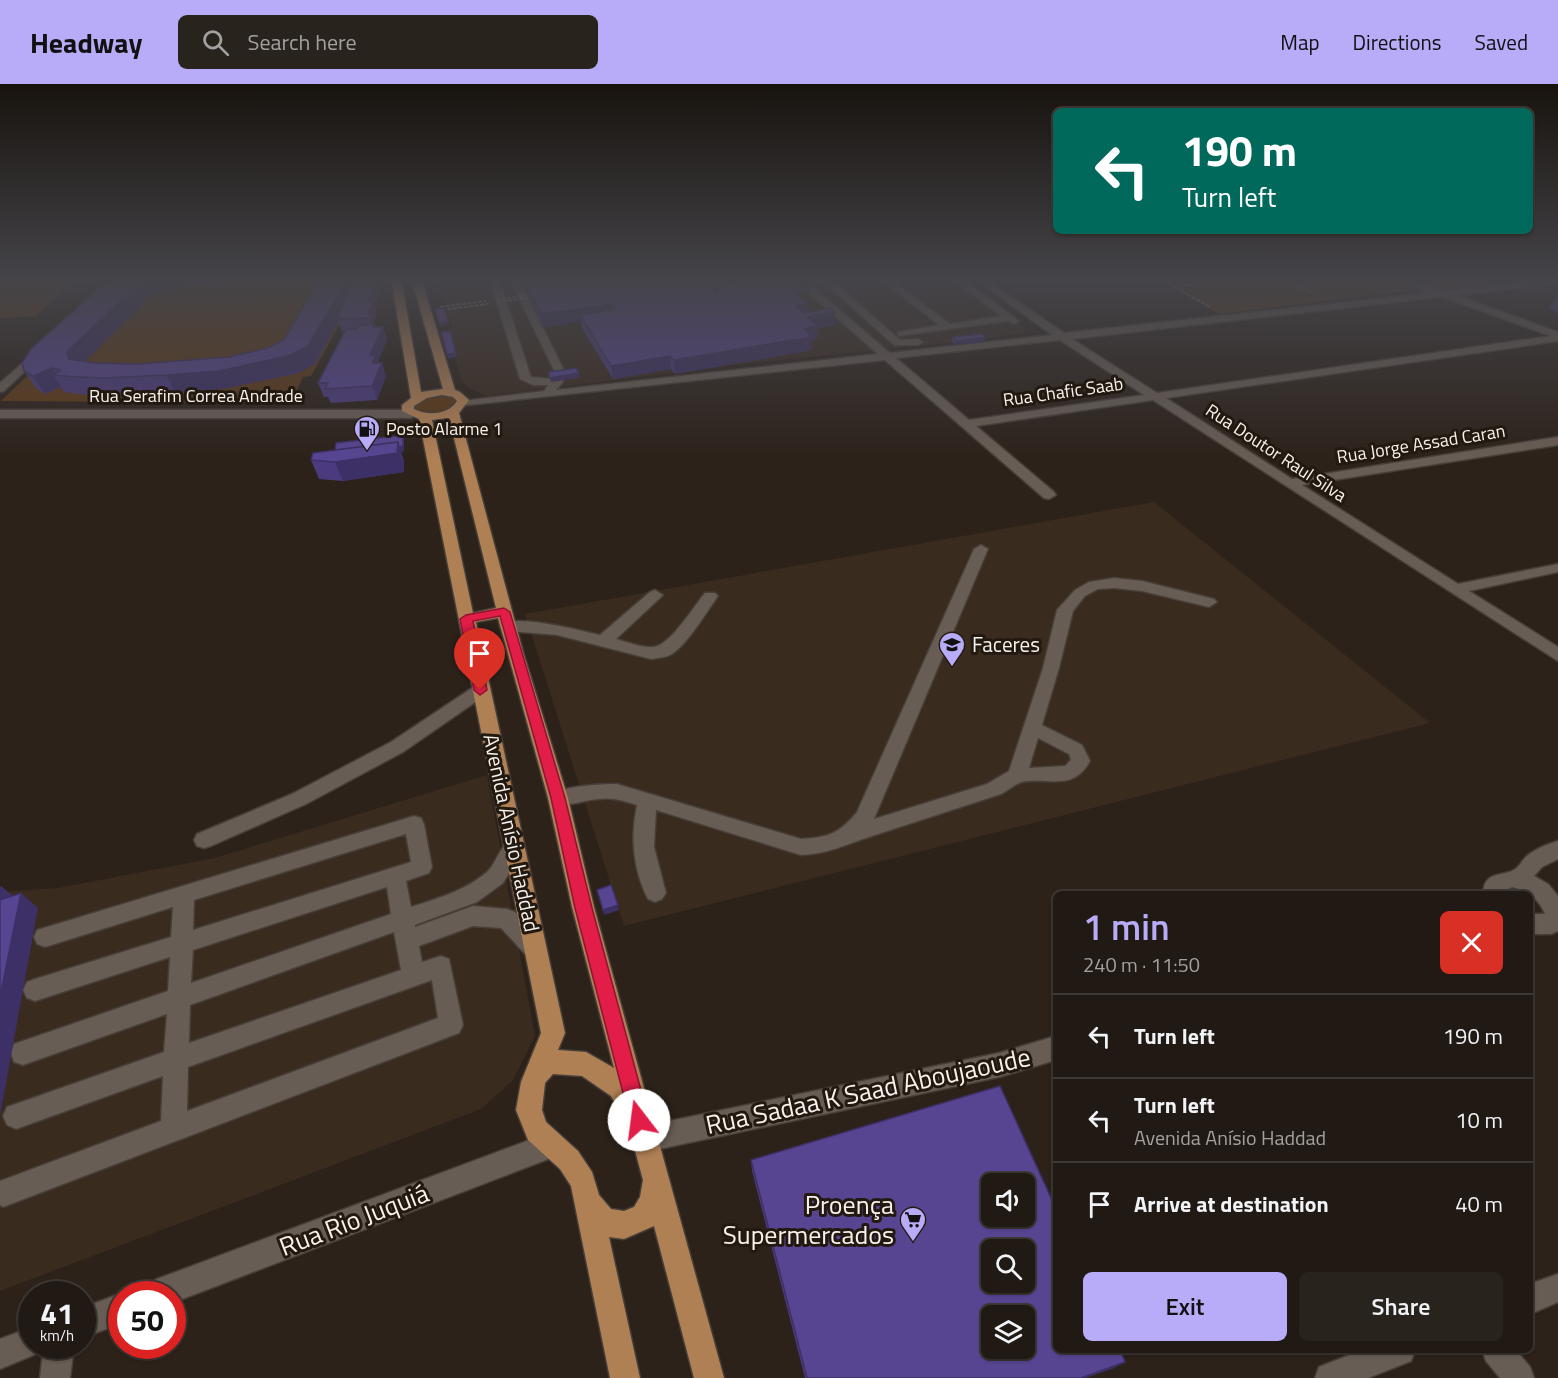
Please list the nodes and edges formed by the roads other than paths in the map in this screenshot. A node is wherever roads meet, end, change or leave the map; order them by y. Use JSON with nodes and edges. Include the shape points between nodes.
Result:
{"nodes":[{"id":1,"x":406,"y":338,"type":"edge"},
{"id":2,"x":433,"y":338,"type":"edge"},
{"id":3,"x":512,"y":338,"type":"edge"},
{"id":4,"x":544,"y":338,"type":"edge"},
{"id":5,"x":866,"y":338,"type":"edge"},
{"id":6,"x":893,"y":338,"type":"edge"},
{"id":7,"x":921,"y":338,"type":"edge"},
{"id":8,"x":953,"y":338,"type":"edge"},
{"id":9,"x":975,"y":338,"type":"edge"},
{"id":10,"x":1040,"y":338,"type":"edge"},
{"id":11,"x":1065,"y":338,"type":"edge"},
{"id":12,"x":1542,"y":338,"type":"edge"},
{"id":13,"x":50,"y":341,"type":"edge"},
{"id":14,"x":982,"y":345,"type":"junction"},
{"id":15,"x":961,"y":348,"type":"junction"},
{"id":16,"x":886,"y":356,"type":"junction"},
{"id":17,"x":557,"y":382,"type":"junction"},
{"id":18,"x":0,"y":389,"type":"edge"},
{"id":19,"x":450,"y":392,"type":"junction"},
{"id":20,"x":546,"y":394,"type":"junction"},
{"id":21,"x":1154,"y":396,"type":"junction"},
{"id":22,"x":416,"y":398,"type":"junction"},
{"id":23,"x":458,"y":408,"type":"junction"},
{"id":24,"x":414,"y":413,"type":"junction"},
{"id":25,"x":0,"y":414,"type":"edge"},
{"id":26,"x":966,"y":424,"type":"junction"},
{"id":27,"x":1558,"y":441,"type":"edge"},
{"id":28,"x":1289,"y":483,"type":"junction"},
{"id":29,"x":1049,"y":495,"type":"dead end"},
{"id":30,"x":981,"y":549,"type":"dead end"},
{"id":31,"x":1558,"y":568,"type":"edge"},
{"id":32,"x":1454,"y":588,"type":"junction"},
{"id":33,"x":655,"y":596,"type":"dead end"},
{"id":34,"x":710,"y":596,"type":"dead end"},
{"id":35,"x":1209,"y":602,"type":"dead end"},
{"id":36,"x":466,"y":619,"type":"junction"},
{"id":37,"x":506,"y":619,"type":"junction"},
{"id":38,"x":605,"y":640,"type":"junction"},
{"id":39,"x":1558,"y":655,"type":"edge"},
{"id":40,"x":480,"y":690,"type":"junction"},
{"id":41,"x":1033,"y":728,"type":"junction"},
{"id":42,"x":1017,"y":775,"type":"junction"},
{"id":43,"x":558,"y":798,"type":"junction"},
{"id":44,"x":648,"y":800,"type":"junction"},
{"id":45,"x":852,"y":834,"type":"junction"},
{"id":46,"x":204,"y":840,"type":"dead end"},
{"id":47,"x":514,"y":848,"type":"junction"},
{"id":48,"x":1558,"y":849,"type":"edge"},
{"id":49,"x":394,"y":875,"type":"junction"},
{"id":50,"x":1526,"y":883,"type":"junction"},
{"id":51,"x":1494,"y":891,"type":"edge"},
{"id":52,"x":655,"y":893,"type":"dead end"},
{"id":53,"x":184,"y":894,"type":"junction"},
{"id":54,"x":1551,"y":922,"type":"edge"},
{"id":55,"x":406,"y":929,"type":"junction"},
{"id":56,"x":45,"y":937,"type":"dead end"},
{"id":57,"x":182,"y":944,"type":"junction"},
{"id":58,"x":535,"y":949,"type":"junction"},
{"id":59,"x":413,"y":976,"type":"junction"},
{"id":60,"x":35,"y":990,"type":"dead end"},
{"id":61,"x":179,"y":998,"type":"junction"},
{"id":62,"x":1053,"y":1049,"type":"edge"},
{"id":63,"x":23,"y":1053,"type":"dead end"},
{"id":64,"x":176,"y":1060,"type":"junction"},
{"id":65,"x":538,"y":1071,"type":"junction"},
{"id":66,"x":16,"y":1116,"type":"dead end"},
{"id":67,"x":173,"y":1129,"type":"junction"},
{"id":68,"x":642,"y":1129,"type":"junction"},
{"id":69,"x":551,"y":1145,"type":"junction"},
{"id":70,"x":656,"y":1180,"type":"junction"},
{"id":71,"x":3,"y":1192,"type":"dead end"},
{"id":72,"x":587,"y":1201,"type":"junction"},
{"id":73,"x":186,"y":1283,"type":"edge"},
{"id":74,"x":1558,"y":1288,"type":"edge"},
{"id":75,"x":1533,"y":1298,"type":"edge"},
{"id":76,"x":18,"y":1347,"type":"edge"},
{"id":77,"x":1392,"y":1353,"type":"edge"},
{"id":78,"x":1499,"y":1353,"type":"edge"},
{"id":79,"x":0,"y":1354,"type":"edge"},
{"id":80,"x":58,"y":1359,"type":"edge"},
{"id":81,"x":55,"y":1378,"type":"edge"},
{"id":82,"x":625,"y":1378,"type":"edge"},
{"id":83,"x":709,"y":1378,"type":"edge"},
{"id":84,"x":1329,"y":1378,"type":"edge"},
{"id":85,"x":1519,"y":1378,"type":"edge"}],
"edges":[{"from":1,"to":22,"type":"main road"},
{"from":2,"to":19,"type":"main road"},
{"from":3,"to":17,"type":"street","via":[[526,379]]},
{"from":4,"to":17,"type":"street","via":[[559,369]]},
{"from":5,"to":16,"type":"street"},
{"from":6,"to":7,"type":"street","via":[[905,344]]},
{"from":8,"to":15,"type":"street"},
{"from":9,"to":14,"type":"street"},
{"from":10,"to":14,"type":"street"},
{"from":11,"to":21,"type":"street","name":"Rua Doutor Raul Silva"},
{"from":12,"to":21,"type":"street","name":"Rua Chafic Saab"},
{"from":13,"to":18,"type":"street"},
{"from":14,"to":15,"type":"street"},
{"from":15,"to":16,"type":"street"},
{"from":16,"to":20,"type":"street","via":[[571,379]]},
{"from":16,"to":26,"type":"street"},
{"from":17,"to":20,"type":"street"},
{"from":19,"to":22,"type":"main road"},
{"from":19,"to":23,"type":"main road","via":[[461,397]]},
{"from":20,"to":23,"type":"street"},
{"from":21,"to":26,"type":"street","name":"Rua Chafic Saab"},
{"from":21,"to":28,"type":"street","name":"Rua Doutor Raul Silva"},
{"from":22,"to":24,"type":"main road","via":[[408,405]]},
{"from":23,"to":24,"type":"main road"},
{"from":23,"to":37,"type":"main road"},
{"from":24,"to":25,"type":"street","name":"Rua Serafim Correa Andrade"},
{"from":24,"to":36,"type":"main road","name":"Avenida Anísio Haddad"},
{"from":26,"to":29,"type":"street"},
{"from":27,"to":28,"type":"street","name":"Rua Jorge Assad Caran"},
{"from":28,"to":32,"type":"street","name":"Rua Doutor Raul Silva"},
{"from":30,"to":45,"type":"street","via":[[865,817]]},
{"from":31,"to":32,"type":"street"},
{"from":32,"to":39,"type":"street","name":"Rua Doutor Raul Silva"},
{"from":33,"to":38,"type":"street"},
{"from":34,"to":38,"type":"street","via":[[665,651],[651,653]]},
{"from":35,"to":41,"type":"street","via":[[1114,583],[1094,585],[1080,593],[1065,610]]},
{"from":36,"to":37,"type":"main road"},
{"from":36,"to":40,"type":"main road","name":"Avenida Anísio Haddad"},
{"from":37,"to":38,"type":"street"},
{"from":37,"to":43,"type":"main road"},
{"from":40,"to":46,"type":"street","via":[[397,747],[298,799]]},
{"from":40,"to":47,"type":"main road","name":"Avenida Anísio Haddad"},
{"from":41,"to":42,"type":"street"},
{"from":41,"to":42,"type":"street","via":[[1076,750],[1081,760],[1071,772]]},
{"from":42,"to":45,"type":"street","via":[[994,789]]},
{"from":43,"to":44,"type":"street","via":[[617,791]]},
{"from":43,"to":68,"type":"main road"},
{"from":44,"to":45,"type":"street","via":[[801,847],[827,846]]},
{"from":44,"to":52,"type":"street","via":[[641,836]]},
{"from":47,"to":55,"type":"street","via":[[496,877]]},
{"from":47,"to":58,"type":"main road","name":"Avenida Anísio Haddad"},
{"from":48,"to":50,"type":"street","via":[[1535,861]]},
{"from":49,"to":53,"type":"street","via":[[422,867],[414,824]]},
{"from":49,"to":55,"type":"street"},
{"from":49,"to":57,"type":"street"},
{"from":50,"to":51,"type":"street","via":[[1507,879],[1499,882]]},
{"from":50,"to":54,"type":"street","via":[[1555,906]]},
{"from":53,"to":56,"type":"street"},
{"from":53,"to":57,"type":"street"},
{"from":55,"to":58,"type":"street","via":[[473,916],[507,919]]},
{"from":55,"to":59,"type":"street"},
{"from":55,"to":61,"type":"street"},
{"from":57,"to":60,"type":"street"},
{"from":57,"to":61,"type":"street"},
{"from":58,"to":65,"type":"main road","name":"Avenida Anísio Haddad","via":[[553,1033]]},
{"from":59,"to":64,"type":"street"},
{"from":59,"to":67,"type":"street","via":[[441,966],[451,1025]]},
{"from":61,"to":63,"type":"street"},
{"from":61,"to":64,"type":"street"},
{"from":62,"to":68,"type":"street","name":"Rua Sadaa K Saad Aboujaoude","via":[[999,1065]]},
{"from":64,"to":66,"type":"street"},
{"from":64,"to":67,"type":"street"},
{"from":65,"to":68,"type":"main road","via":[[549,1062],[586,1064],[620,1087]]},
{"from":65,"to":69,"type":"main road","name":"Avenida Anísio Haddad","via":[[529,1110],[537,1131]]},
{"from":67,"to":71,"type":"street"},
{"from":68,"to":70,"type":"main road"},
{"from":69,"to":72,"type":"main road","name":"Avenida Anísio Haddad","via":[[569,1160],[583,1181]]},
{"from":69,"to":73,"type":"street","name":"Rua Rio Juquiá"},
{"from":70,"to":72,"type":"main road","name":"Avenida Anísio Haddad","via":[[644,1217],[624,1225],[604,1222]]},
{"from":70,"to":83,"type":"main road"},
{"from":72,"to":82,"type":"main road","name":"Avenida Anísio Haddad"},
{"from":74,"to":75,"type":"street"},
{"from":76,"to":79,"type":"street"},
{"from":77,"to":84,"type":"street"},
{"from":78,"to":85,"type":"street"},
{"from":80,"to":81,"type":"street"}]}
